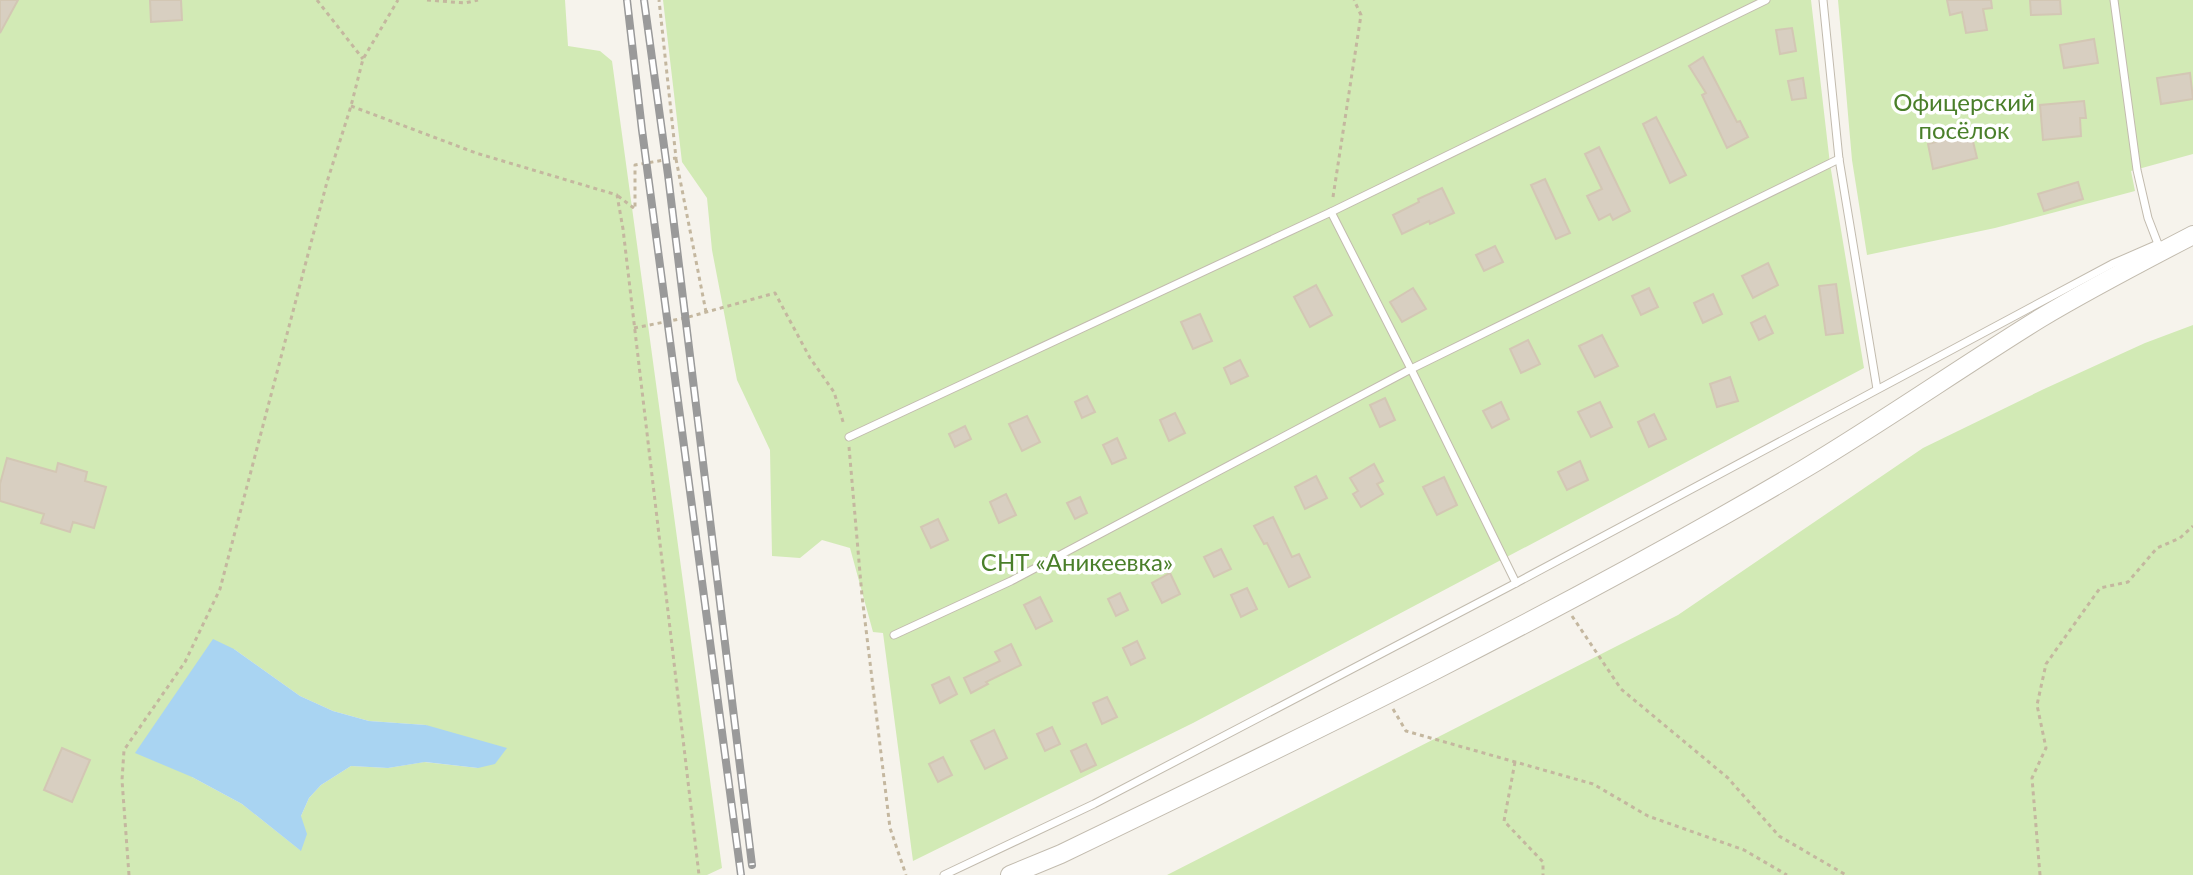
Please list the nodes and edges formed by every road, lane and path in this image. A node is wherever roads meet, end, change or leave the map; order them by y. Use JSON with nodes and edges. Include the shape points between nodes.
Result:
{"nodes":[{"id":1,"x":317,"y":0,"type":"edge"},
{"id":2,"x":398,"y":0,"type":"edge"},
{"id":3,"x":427,"y":0,"type":"edge"},
{"id":4,"x":478,"y":0,"type":"edge"},
{"id":5,"x":659,"y":0,"type":"edge"},
{"id":6,"x":1354,"y":0,"type":"edge"},
{"id":7,"x":1766,"y":0,"type":"edge"},
{"id":8,"x":1823,"y":0,"type":"edge"},
{"id":9,"x":2114,"y":0,"type":"edge"},
{"id":10,"x":363,"y":59,"type":"junction"},
{"id":11,"x":351,"y":106,"type":"junction"},
{"id":12,"x":676,"y":158,"type":"junction"},
{"id":13,"x":1839,"y":159,"type":"junction"},
{"id":14,"x":617,"y":195,"type":"junction"},
{"id":15,"x":1331,"y":212,"type":"junction"},
{"id":16,"x":2193,"y":232,"type":"edge"},
{"id":17,"x":2158,"y":244,"type":"junction"},
{"id":18,"x":706,"y":312,"type":"junction"},
{"id":19,"x":634,"y":328,"type":"junction"},
{"id":20,"x":1411,"y":369,"type":"junction"},
{"id":21,"x":1877,"y":389,"type":"junction"},
{"id":22,"x":849,"y":437,"type":"junction"},
{"id":23,"x":2193,"y":526,"type":"edge"},
{"id":24,"x":1516,"y":583,"type":"junction"},
{"id":25,"x":1563,"y":603,"type":"junction"},
{"id":26,"x":894,"y":635,"type":"dead end"},
{"id":27,"x":1382,"y":697,"type":"junction"},
{"id":28,"x":1515,"y":762,"type":"junction"},
{"id":29,"x":129,"y":875,"type":"edge"},
{"id":30,"x":699,"y":875,"type":"edge"},
{"id":31,"x":906,"y":875,"type":"edge"},
{"id":32,"x":944,"y":875,"type":"edge"},
{"id":33,"x":1010,"y":875,"type":"edge"},
{"id":34,"x":1543,"y":875,"type":"edge"},
{"id":35,"x":1787,"y":875,"type":"edge"},
{"id":36,"x":1846,"y":875,"type":"edge"},
{"id":37,"x":2040,"y":875,"type":"edge"}],
"edges":[{"from":1,"to":10,"type":"path"},
{"from":2,"to":10,"type":"path"},
{"from":3,"to":4,"type":"path"},
{"from":5,"to":12,"type":"path"},
{"from":6,"to":15,"type":"path","via":[[1361,15]]},
{"from":7,"to":15,"type":"lane"},
{"from":8,"to":13,"type":"lane"},
{"from":9,"to":17,"type":"lane","via":[[2137,170]]},
{"from":10,"to":11,"type":"path"},
{"from":11,"to":14,"type":"path","via":[[476,153]]},
{"from":11,"to":29,"type":"path","via":[[220,589],[185,662],[124,750]]},
{"from":12,"to":14,"type":"path","via":[[635,165],[635,209]]},
{"from":12,"to":18,"type":"path"},
{"from":13,"to":20,"type":"lane"},
{"from":13,"to":21,"type":"lane"},
{"from":14,"to":19,"type":"path"},
{"from":15,"to":20,"type":"lane"},
{"from":15,"to":22,"type":"lane"},
{"from":16,"to":17,"type":"lane"},
{"from":16,"to":25,"type":"street","via":[[2041,318],[1803,469]]},
{"from":17,"to":21,"type":"lane"},
{"from":18,"to":19,"type":"path"},
{"from":18,"to":22,"type":"path","via":[[775,293],[834,392]]},
{"from":19,"to":30,"type":"path"},
{"from":20,"to":24,"type":"lane"},
{"from":20,"to":26,"type":"lane","via":[[1011,581]]},
{"from":21,"to":24,"type":"lane"},
{"from":22,"to":31,"type":"path","via":[[890,828]]},
{"from":23,"to":37,"type":"path","via":[[2157,548],[2128,582],[2100,588],[2046,664],[2037,705],[2046,748],[2032,778]]},
{"from":24,"to":32,"type":"lane","via":[[1094,804]]},
{"from":25,"to":27,"type":"street"},
{"from":25,"to":36,"type":"path","via":[[1621,689],[1728,778],[1779,836]]},
{"from":27,"to":28,"type":"path","via":[[1406,731]]},
{"from":27,"to":33,"type":"street"},
{"from":28,"to":34,"type":"path","via":[[1504,821],[1543,862]]},
{"from":28,"to":35,"type":"path","via":[[1593,784],[1648,816],[1744,850]]}]}
